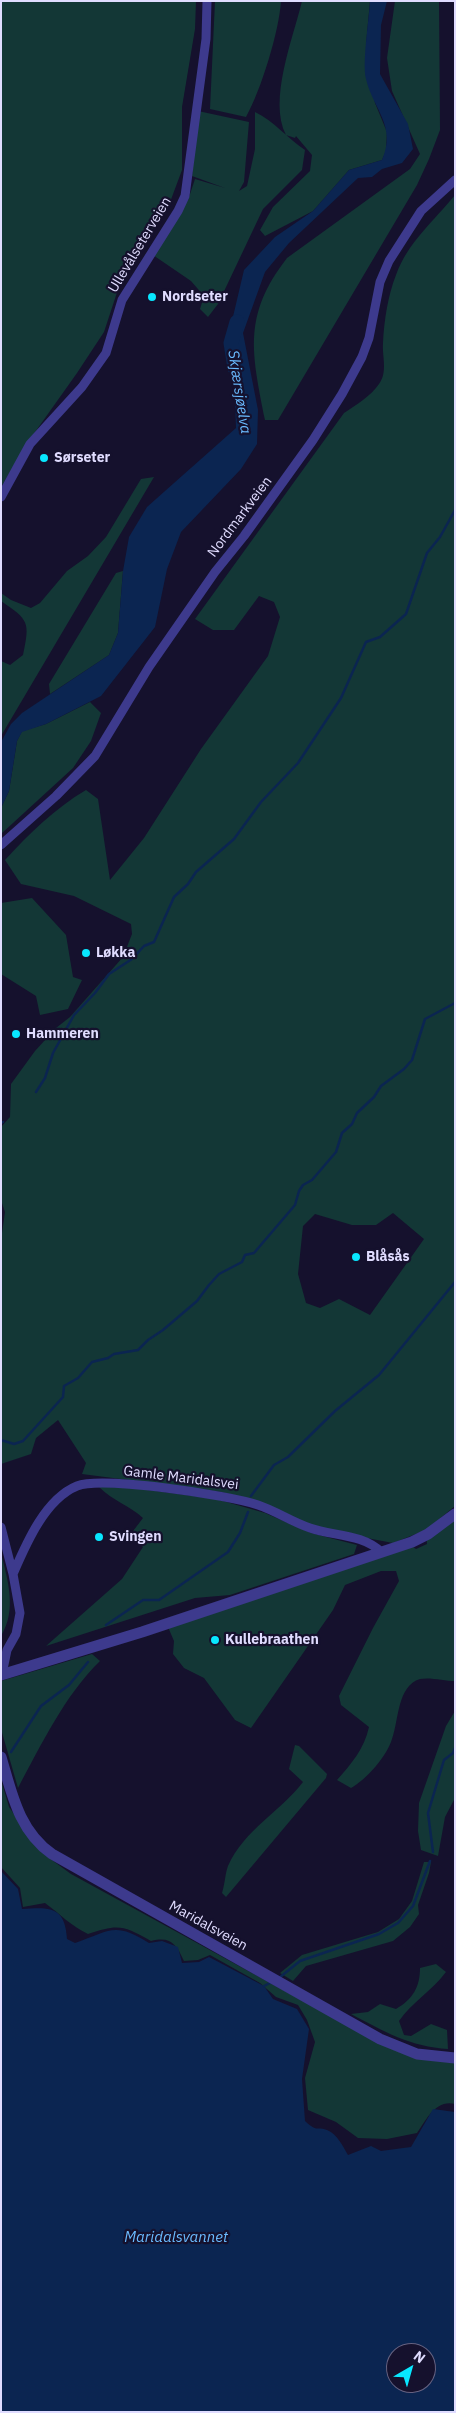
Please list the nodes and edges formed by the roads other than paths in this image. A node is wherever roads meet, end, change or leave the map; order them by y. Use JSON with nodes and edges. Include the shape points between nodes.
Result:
{"nodes":[{"id":1,"x":207,"y":1,"type":"edge"},
{"id":2,"x":455,"y":180,"type":"edge"},
{"id":3,"x":1,"y":497,"type":"edge"},
{"id":4,"x":1,"y":845,"type":"edge"},
{"id":5,"x":455,"y":1514,"type":"edge"},
{"id":6,"x":1,"y":1527,"type":"edge"},
{"id":7,"x":381,"y":1552,"type":"junction"},
{"id":8,"x":13,"y":1574,"type":"junction"},
{"id":9,"x":1,"y":1675,"type":"edge"},
{"id":10,"x":1,"y":1757,"type":"edge"},
{"id":11,"x":455,"y":2058,"type":"edge"}],
"edges":[{"from":1,"to":3,"type":"street","name":"Ullevålseterveien","via":[[206,39],[185,196],[122,300],[106,352],[82,387],[30,444]]},
{"from":2,"to":4,"type":"street","name":"Nordmarkveien","via":[[421,211],[392,256],[380,282],[362,357],[310,446],[215,572],[149,667],[95,756]]},
{"from":5,"to":7,"type":"street","via":[[420,1538]]},
{"from":6,"to":8,"type":"street"},
{"from":7,"to":8,"type":"street","name":"Gamle Maridalsvei","via":[[367,1541],[310,1528],[248,1502],[173,1489],[90,1483],[70,1490],[53,1505],[34,1532]]},
{"from":7,"to":9,"type":"street","via":[[134,1635]]},
{"from":8,"to":9,"type":"street","via":[[20,1613]]},
{"from":10,"to":11,"type":"street","name":"Maridalsveien","via":[[24,1826],[52,1854],[380,2039],[417,2054]]}]}
